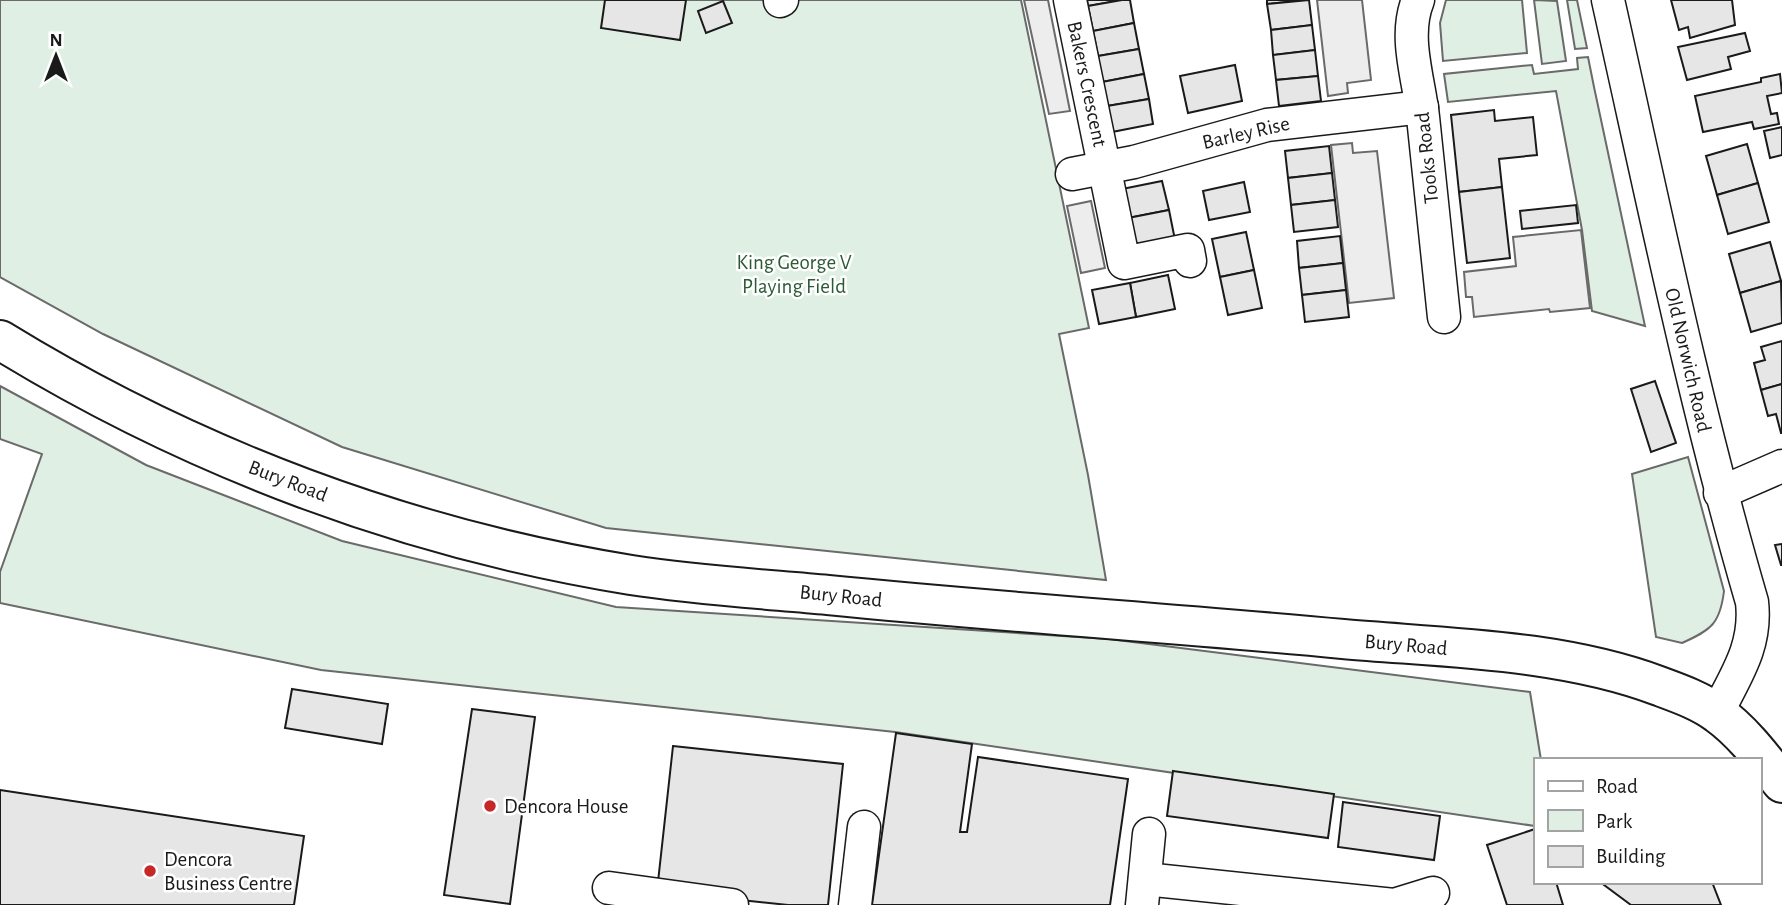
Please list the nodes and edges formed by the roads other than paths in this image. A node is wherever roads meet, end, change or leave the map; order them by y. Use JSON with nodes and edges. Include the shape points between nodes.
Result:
{"nodes":[{"id":1,"x":1070,"y":0,"type":"edge"},
{"id":2,"x":1418,"y":0,"type":"edge"},
{"id":3,"x":1608,"y":0,"type":"edge"},
{"id":4,"x":1422,"y":107,"type":"junction"},
{"id":5,"x":1104,"y":168,"type":"junction"},
{"id":6,"x":1072,"y":174,"type":"dead end"},
{"id":7,"x":1190,"y":261,"type":"dead end"},
{"id":8,"x":1444,"y":317,"type":"dead end"},
{"id":9,"x":0,"y":340,"type":"edge"},
{"id":10,"x":1782,"y":466,"type":"edge"},
{"id":11,"x":1720,"y":493,"type":"junction"},
{"id":12,"x":1717,"y":713,"type":"junction"},
{"id":13,"x":1761,"y":758,"type":"edge"},
{"id":14,"x":1761,"y":758,"type":"edge"},
{"id":15,"x":1782,"y":783,"type":"edge"},
{"id":16,"x":864,"y":827,"type":"dead end"},
{"id":17,"x":1149,"y":834,"type":"dead end"},
{"id":18,"x":610,"y":888,"type":"dead end"},
{"id":19,"x":1143,"y":892,"type":"edge"},
{"id":20,"x":1433,"y":893,"type":"dead end"},
{"id":21,"x":732,"y":905,"type":"edge"},
{"id":22,"x":855,"y":905,"type":"edge"}],
"edges":[{"from":1,"to":5,"type":"street","name":"Bakers Crescent"},
{"from":2,"to":4,"type":"street","name":"Tooks Road","via":[[1412,35]]},
{"from":3,"to":11,"type":"street","name":"Old Norwich Road"},
{"from":4,"to":5,"type":"street","name":"Barley Rise","via":[[1267,125]]},
{"from":4,"to":8,"type":"street","name":"Tooks Road"},
{"from":5,"to":6,"type":"street","name":"Barley Rise"},
{"from":5,"to":7,"type":"street","name":"Bakers Crescent","via":[[1124,263],[1188,250]]},
{"from":9,"to":12,"type":"main road","name":"Bury Road","via":[[163,429],[267,475],[367,510],[519,552],[675,580],[1535,657],[1626,675]]},
{"from":10,"to":11,"type":"street"},
{"from":11,"to":12,"type":"street","name":"Old Norwich Road","via":[[1754,620],[1748,651]]},
{"from":12,"to":14,"type":"main road","name":"Bury Road"},
{"from":13,"to":15,"type":"main road","name":"Bury Road"},
{"from":16,"to":22,"type":"street"},
{"from":17,"to":19,"type":"street"},
{"from":18,"to":21,"type":"street"},
{"from":19,"to":20,"type":"street","via":[[1394,905]]}]}
